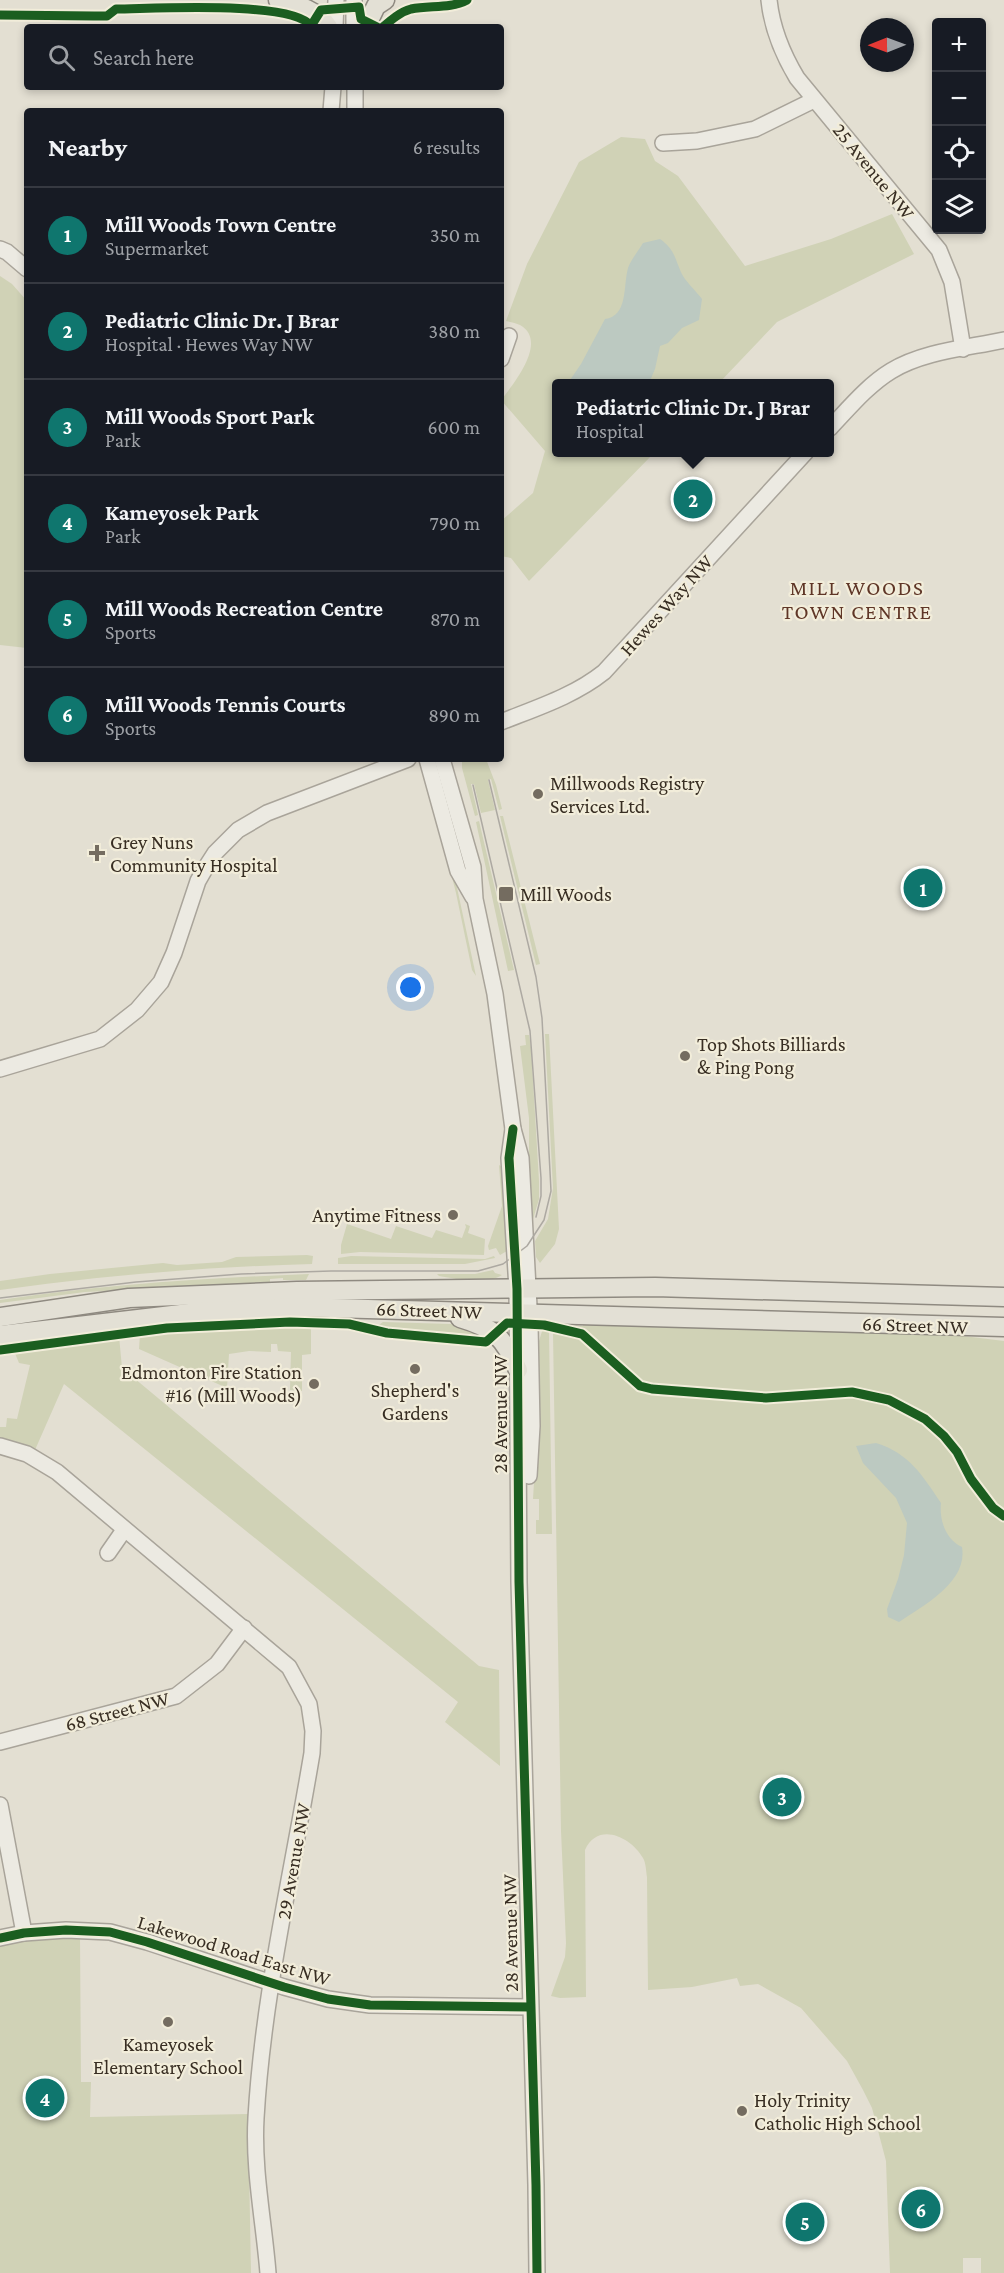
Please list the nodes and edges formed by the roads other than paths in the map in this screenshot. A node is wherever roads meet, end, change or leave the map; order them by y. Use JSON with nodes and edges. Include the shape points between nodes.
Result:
{"nodes":[{"id":1,"x":278,"y":0,"type":"edge"},
{"id":2,"x":336,"y":0,"type":"edge"},
{"id":3,"x":354,"y":0,"type":"edge"},
{"id":4,"x":385,"y":0,"type":"edge"},
{"id":5,"x":769,"y":0,"type":"edge"},
{"id":6,"x":326,"y":24,"type":"edge"},
{"id":7,"x":335,"y":24,"type":"edge"},
{"id":8,"x":354,"y":24,"type":"edge"},
{"id":9,"x":367,"y":24,"type":"edge"},
{"id":10,"x":333,"y":90,"type":"edge"},
{"id":11,"x":355,"y":90,"type":"edge"},
{"id":12,"x":814,"y":100,"type":"junction"},
{"id":13,"x":332,"y":108,"type":"edge"},
{"id":14,"x":355,"y":108,"type":"edge"},
{"id":15,"x":663,"y":143,"type":"dead end"},
{"id":16,"x":0,"y":249,"type":"edge"},
{"id":17,"x":24,"y":266,"type":"edge"},
{"id":18,"x":509,"y":336,"type":"dead end"},
{"id":19,"x":1004,"y":340,"type":"edge"},
{"id":20,"x":963,"y":349,"type":"junction"},
{"id":21,"x":504,"y":350,"type":"edge"},
{"id":22,"x":834,"y":424,"type":"edge"},
{"id":23,"x":802,"y":457,"type":"edge"},
{"id":24,"x":504,"y":721,"type":"edge"},
{"id":25,"x":400,"y":762,"type":"edge"},
{"id":26,"x":428,"y":762,"type":"edge"},
{"id":27,"x":443,"y":762,"type":"edge"},
{"id":28,"x":475,"y":899,"type":"junction"},
{"id":29,"x":0,"y":1069,"type":"edge"},
{"id":30,"x":1004,"y":1297,"type":"edge"},
{"id":31,"x":523,"y":1299,"type":"junction"},
{"id":32,"x":383,"y":1309,"type":"junction"},
{"id":33,"x":441,"y":1312,"type":"junction"},
{"id":34,"x":0,"y":1317,"type":"edge"},
{"id":35,"x":1004,"y":1328,"type":"edge"},
{"id":36,"x":0,"y":1335,"type":"edge"},
{"id":37,"x":518,"y":1370,"type":"junction"},
{"id":38,"x":0,"y":1446,"type":"edge"},
{"id":39,"x":124,"y":1530,"type":"junction"},
{"id":40,"x":108,"y":1553,"type":"dead end"},
{"id":41,"x":244,"y":1628,"type":"junction"},
{"id":42,"x":522,"y":1628,"type":"junction"},
{"id":43,"x":0,"y":1742,"type":"edge"},
{"id":44,"x":0,"y":1805,"type":"edge"},
{"id":45,"x":24,"y":1932,"type":"junction"},
{"id":46,"x":0,"y":1938,"type":"edge"},
{"id":47,"x":271,"y":1983,"type":"junction"},
{"id":48,"x":530,"y":2007,"type":"junction"},
{"id":49,"x":268,"y":2273,"type":"edge"},
{"id":50,"x":537,"y":2273,"type":"edge"}],
"edges":[{"from":1,"to":6,"type":"main road","via":[[299,5]]},
{"from":2,"to":7,"type":"street"},
{"from":3,"to":8,"type":"street"},
{"from":4,"to":9,"type":"main road","via":[[376,6]]},
{"from":5,"to":12,"type":"street","name":"25 Avenue NW","via":[[783,56]]},
{"from":10,"to":13,"type":"street"},
{"from":11,"to":14,"type":"street"},
{"from":12,"to":15,"type":"street","via":[[755,129],[697,141]]},
{"from":12,"to":20,"type":"street","name":"25 Avenue NW","via":[[939,250],[952,282]]},
{"from":16,"to":17,"type":"street"},
{"from":18,"to":21,"type":"street"},
{"from":19,"to":20,"type":"street"},
{"from":20,"to":22,"type":"street","via":[[892,370]]},
{"from":23,"to":24,"type":"street","name":"Hewes Way NW","via":[[604,672],[579,689]]},
{"from":25,"to":29,"type":"street","via":[[267,813],[238,830],[215,853],[198,881],[161,982],[137,1010],[100,1039]]},
{"from":26,"to":28,"type":"street","name":"28 Avenue NW","via":[[458,871]]},
{"from":27,"to":28,"type":"street","name":"28 Avenue NW","via":[[473,867]]},
{"from":28,"to":31,"type":"street","name":"28 Avenue NW","via":[[495,994],[513,1129],[521,1158]]},
{"from":30,"to":31,"type":"main road","name":"66 Street NW","via":[[745,1289]]},
{"from":31,"to":32,"type":"main road","via":[[400,1302]]},
{"from":31,"to":33,"type":"main road","name":"66 Street NW"},
{"from":31,"to":34,"type":"main road","name":"66 Street NW","via":[[288,1292],[129,1298]]},
{"from":31,"to":35,"type":"main road","name":"66 Street NW"},
{"from":31,"to":37,"type":"street","name":"28 Avenue NW"},
{"from":31,"to":42,"type":"street","name":"28 Avenue NW","via":[[531,1426]]},
{"from":32,"to":33,"type":"main road","name":"66 Street NW"},
{"from":32,"to":36,"type":"main road","name":"66 Street NW","via":[[235,1309]]},
{"from":33,"to":37,"type":"main road","via":[[496,1333]]},
{"from":37,"to":42,"type":"street","name":"28 Avenue NW"},
{"from":38,"to":39,"type":"street","name":"29 Avenue NW","via":[[27,1454],[49,1467]]},
{"from":39,"to":40,"type":"street"},
{"from":39,"to":41,"type":"street","name":"29 Avenue NW"},
{"from":41,"to":43,"type":"street","name":"68 Street NW","via":[[217,1664],[176,1696]]},
{"from":41,"to":47,"type":"street","name":"29 Avenue NW","via":[[289,1667],[309,1704],[313,1731]]},
{"from":42,"to":48,"type":"street","name":"28 Avenue NW"},
{"from":44,"to":45,"type":"street"},
{"from":45,"to":46,"type":"street","name":"Lakewood Road East NW"},
{"from":45,"to":47,"type":"street","name":"Lakewood Road East NW","via":[[110,1932]]},
{"from":47,"to":48,"type":"street","name":"Lakewood Road East NW","via":[[328,1999],[370,2005]]},
{"from":47,"to":49,"type":"street","name":"29 Avenue NW","via":[[256,2120]]},
{"from":48,"to":50,"type":"street","name":"28 Avenue NW"}]}
